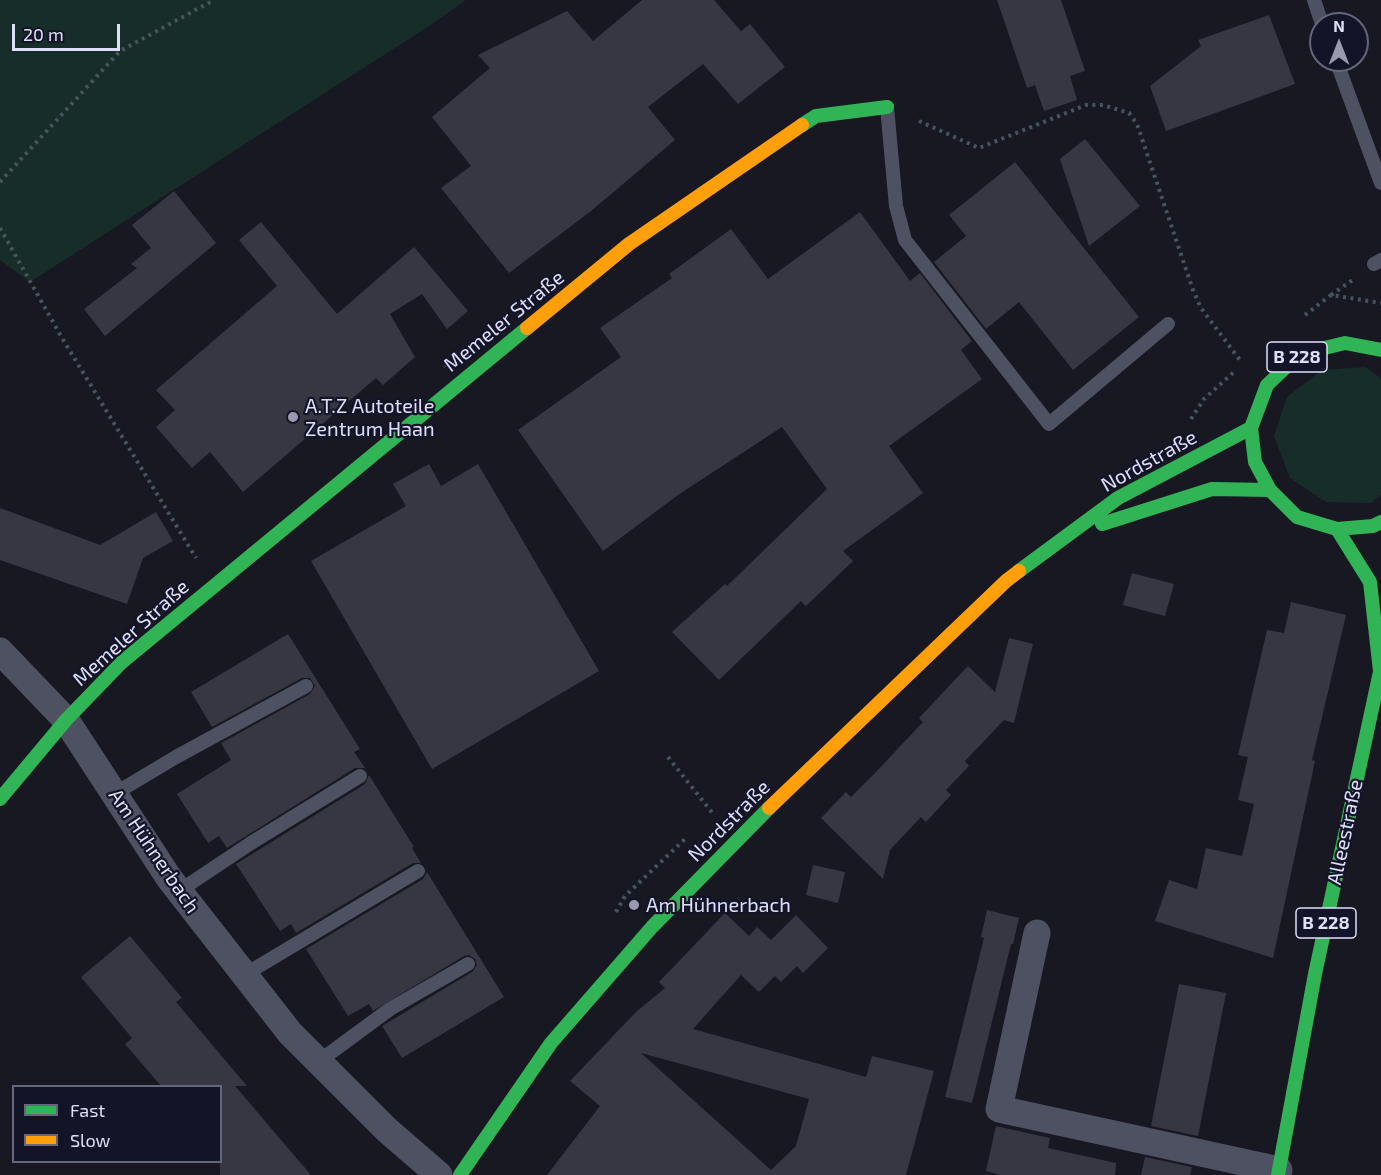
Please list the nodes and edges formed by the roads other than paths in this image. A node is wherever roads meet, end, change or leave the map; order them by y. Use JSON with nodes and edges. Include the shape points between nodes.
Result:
{"nodes":[{"id":1,"x":1340,"y":72,"type":"edge"},
{"id":2,"x":887,"y":107,"type":"joint"},
{"id":3,"x":1381,"y":183,"type":"edge"},
{"id":4,"x":1168,"y":324,"type":"dead end"},
{"id":5,"x":1381,"y":350,"type":"edge"},
{"id":6,"x":1251,"y":428,"type":"junction"},
{"id":7,"x":1270,"y":490,"type":"junction"},
{"id":8,"x":1381,"y":522,"type":"edge"},
{"id":9,"x":1337,"y":529,"type":"junction"},
{"id":10,"x":1068,"y":534,"type":"junction"},
{"id":11,"x":0,"y":651,"type":"edge"},
{"id":12,"x":1380,"y":669,"type":"edge"},
{"id":13,"x":306,"y":686,"type":"dead end"},
{"id":14,"x":66,"y":720,"type":"junction"},
{"id":15,"x":360,"y":776,"type":"dead end"},
{"id":16,"x":114,"y":794,"type":"junction"},
{"id":17,"x":0,"y":799,"type":"edge"},
{"id":18,"x":418,"y":871,"type":"dead end"},
{"id":19,"x":178,"y":891,"type":"junction"},
{"id":20,"x":1037,"y":933,"type":"dead end"},
{"id":21,"x":468,"y":964,"type":"dead end"},
{"id":22,"x":244,"y":975,"type":"junction"},
{"id":23,"x":318,"y":1062,"type":"junction"},
{"id":24,"x":1278,"y":1173,"type":"edge"},
{"id":25,"x":439,"y":1175,"type":"edge"},
{"id":26,"x":460,"y":1175,"type":"edge"}],
"edges":[{"from":1,"to":3,"type":"lane"},
{"from":2,"to":4,"type":"lane","via":[[896,206],[905,240],[1049,424]]},
{"from":2,"to":14,"type":"street","name":"Memeler Straße","via":[[816,116],[629,244],[122,662]]},
{"from":5,"to":6,"type":"street","number":"B 228","via":[[1345,343],[1300,354],[1267,385]]},
{"from":6,"to":7,"type":"street","number":"B 228","via":[[1255,462]]},
{"from":6,"to":10,"type":"street","name":"Nordstraße","via":[[1118,498]]},
{"from":7,"to":9,"type":"street","number":"B 228","via":[[1297,517]]},
{"from":7,"to":10,"type":"street","name":"Nordstraße","via":[[1212,489]]},
{"from":8,"to":9,"type":"street","number":"B 228"},
{"from":9,"to":12,"type":"street","name":"Alleestraße","number":"B 228","via":[[1370,582]]},
{"from":10,"to":26,"type":"street","name":"Nordstraße","via":[[1006,580],[793,783],[652,927],[550,1043]]},
{"from":11,"to":14,"type":"street","name":"Am Hühnerbach"},
{"from":12,"to":24,"type":"street","name":"Alleestraße","number":"B 228","via":[[1315,974]]},
{"from":13,"to":16,"type":"lane"},
{"from":14,"to":16,"type":"street","name":"Am Hühnerbach"},
{"from":14,"to":17,"type":"street","name":"Memeler Straße"},
{"from":15,"to":19,"type":"lane"},
{"from":16,"to":19,"type":"street","name":"Am Hühnerbach"},
{"from":18,"to":22,"type":"lane"},
{"from":19,"to":22,"type":"street","name":"Am Hühnerbach"},
{"from":20,"to":24,"type":"street","name":"Alleestraße","via":[[999,1109]]},
{"from":21,"to":23,"type":"lane","via":[[390,1009]]},
{"from":22,"to":23,"type":"street","name":"Am Hühnerbach"},
{"from":23,"to":25,"type":"street","name":"Am Hühnerbach"}]}
